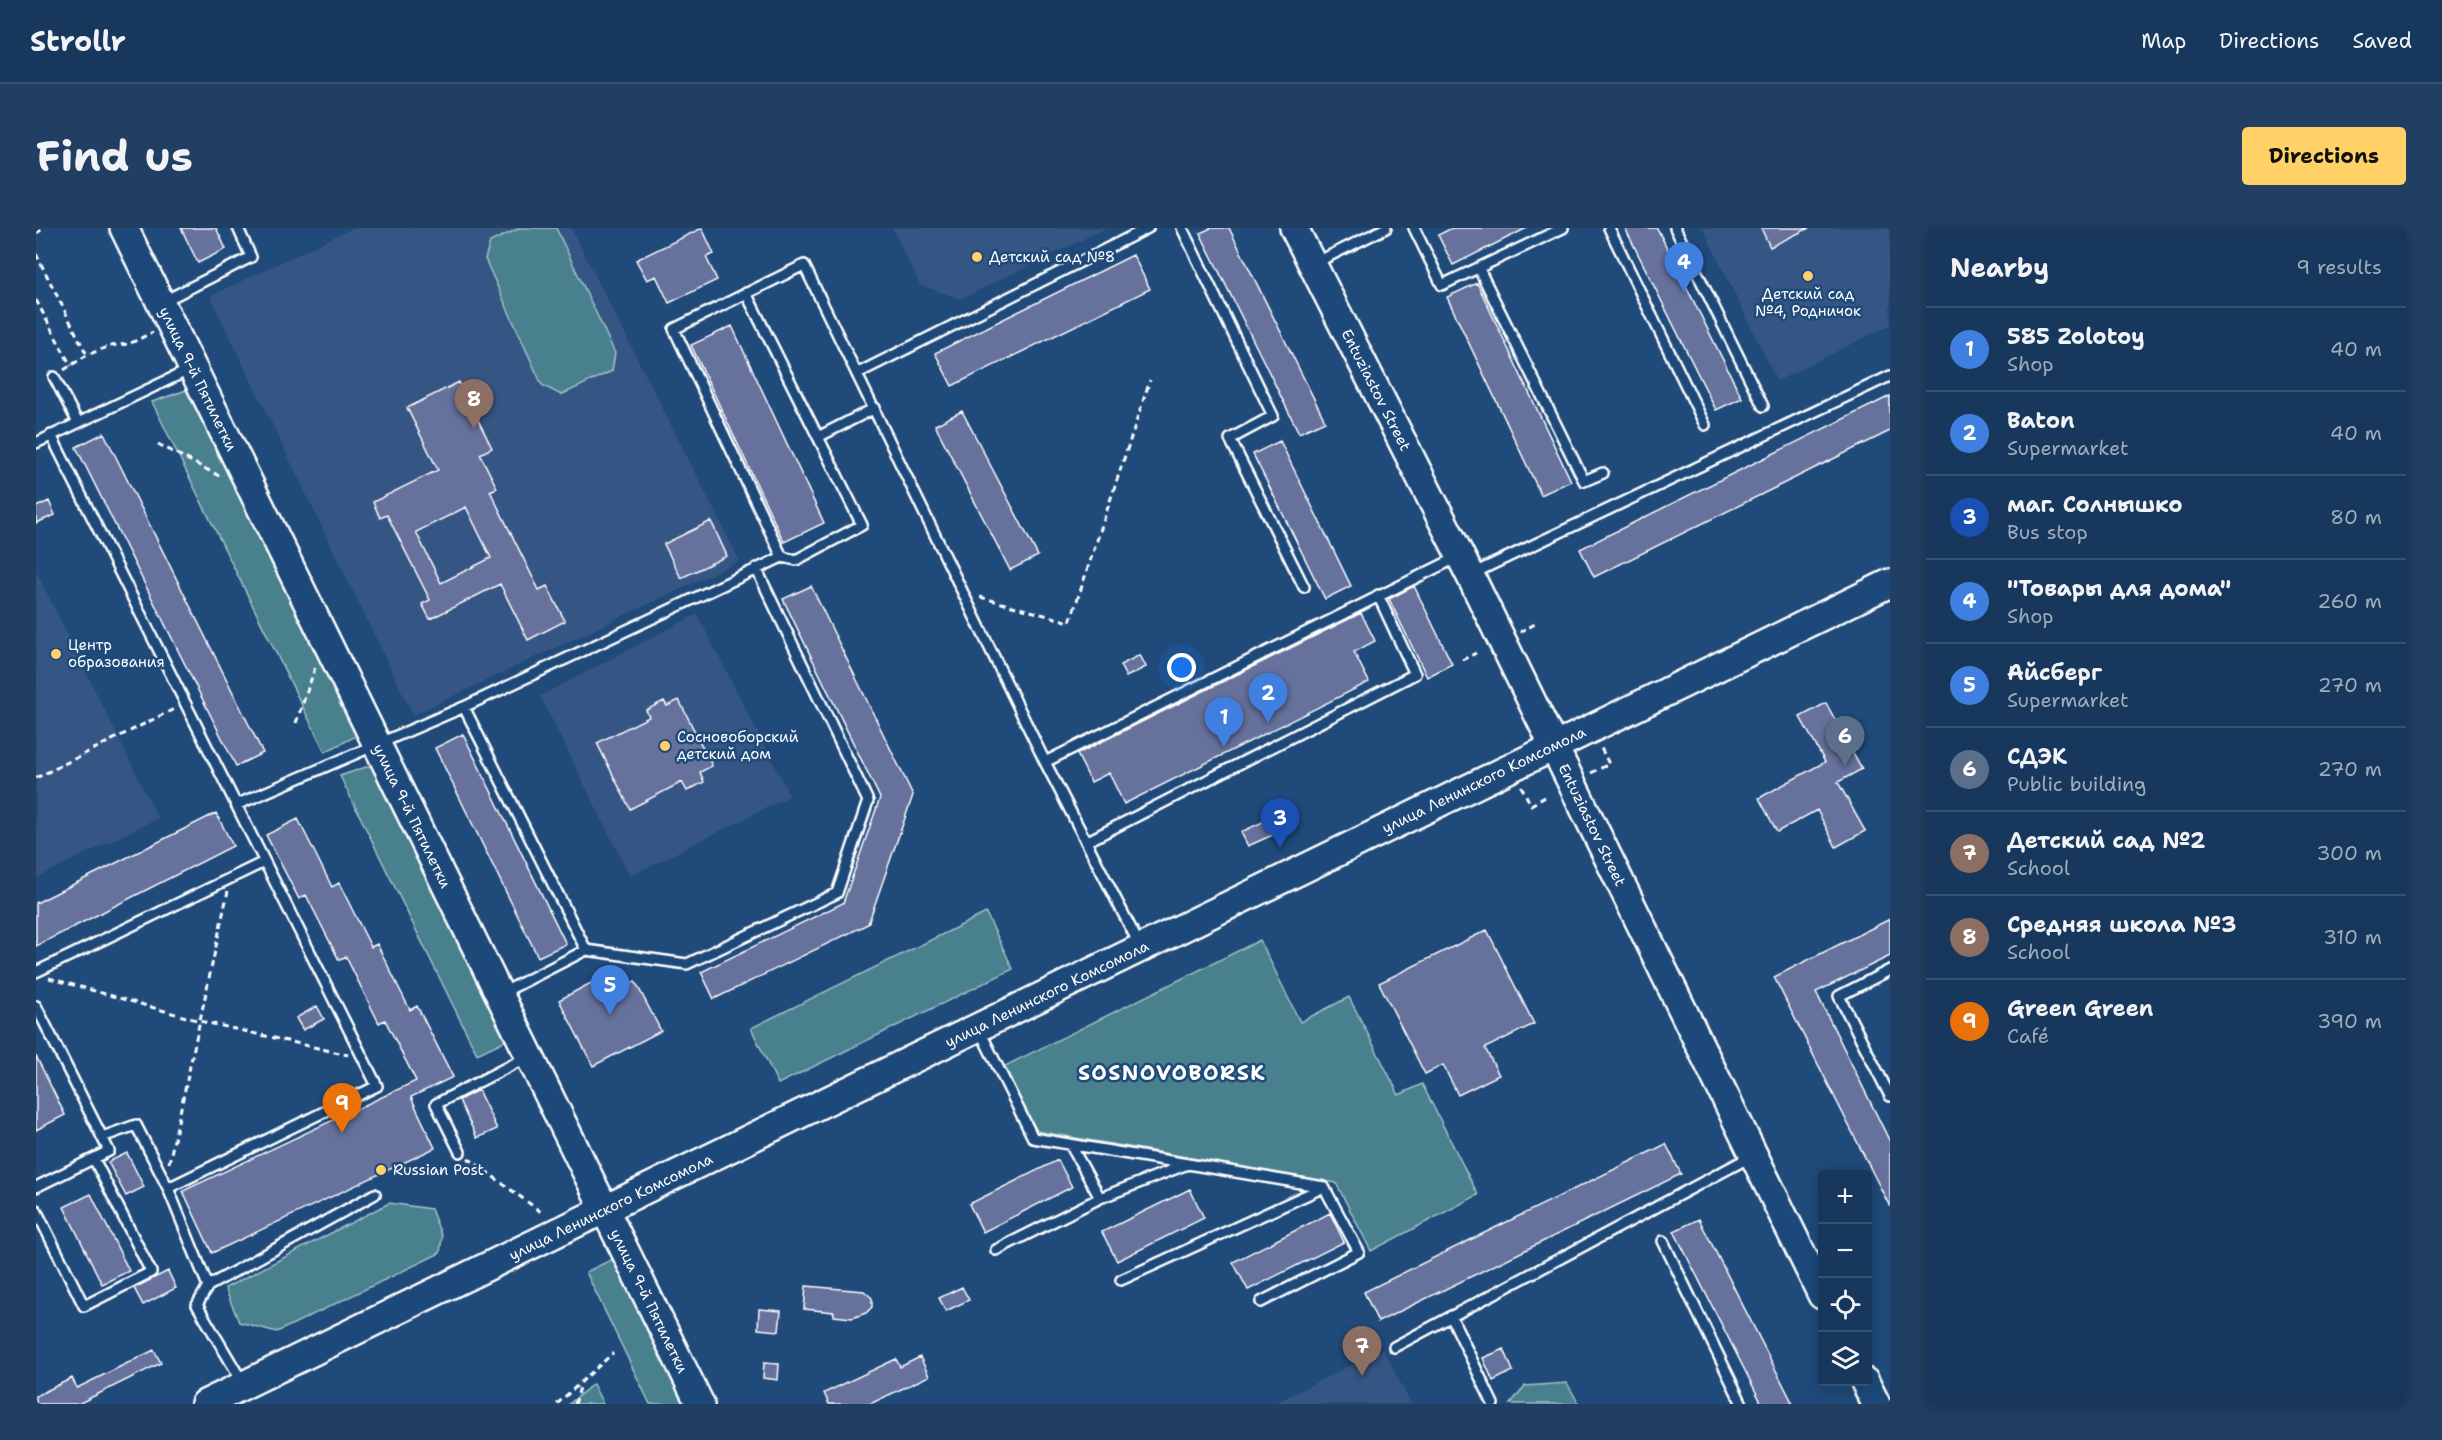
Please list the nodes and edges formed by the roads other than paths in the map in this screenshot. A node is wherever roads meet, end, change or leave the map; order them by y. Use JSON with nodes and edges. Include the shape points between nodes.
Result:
{"nodes":[{"id":1,"x":124,"y":228,"type":"edge"},
{"id":2,"x":238,"y":228,"type":"edge"},
{"id":3,"x":1148,"y":228,"type":"edge"},
{"id":4,"x":1182,"y":228,"type":"edge"},
{"id":5,"x":1294,"y":228,"type":"edge"},
{"id":6,"x":1386,"y":228,"type":"edge"},
{"id":7,"x":1414,"y":228,"type":"edge"},
{"id":8,"x":1563,"y":228,"type":"edge"},
{"id":9,"x":1609,"y":228,"type":"edge"},
{"id":10,"x":1675,"y":228,"type":"edge"},
{"id":11,"x":1313,"y":265,"type":"junction"},
{"id":12,"x":1479,"y":269,"type":"junction"},
{"id":13,"x":746,"y":294,"type":"junction"},
{"id":14,"x":166,"y":313,"type":"junction"},
{"id":15,"x":193,"y":368,"type":"junction"},
{"id":16,"x":858,"y":373,"type":"junction"},
{"id":17,"x":1890,"y":376,"type":"edge"},
{"id":18,"x":54,"y":377,"type":"road end"},
{"id":19,"x":1763,"y":406,"type":"dead end"},
{"id":20,"x":875,"y":408,"type":"junction"},
{"id":21,"x":78,"y":423,"type":"junction"},
{"id":22,"x":1705,"y":425,"type":"dead end"},
{"id":23,"x":51,"y":435,"type":"junction"},
{"id":24,"x":818,"y":437,"type":"junction"},
{"id":25,"x":36,"y":443,"type":"edge"},
{"id":26,"x":1603,"y":473,"type":"dead end"},
{"id":27,"x":782,"y":557,"type":"junction"},
{"id":28,"x":1465,"y":566,"type":"junction"},
{"id":29,"x":756,"y":568,"type":"junction"},
{"id":30,"x":1890,"y":583,"type":"edge"},
{"id":31,"x":1304,"y":587,"type":"dead end"},
{"id":32,"x":1378,"y":595,"type":"junction"},
{"id":33,"x":464,"y":707,"type":"junction"},
{"id":34,"x":376,"y":743,"type":"junction"},
{"id":35,"x":1554,"y":747,"type":"junction"},
{"id":36,"x":1045,"y":762,"type":"junction"},
{"id":37,"x":236,"y":805,"type":"junction"},
{"id":38,"x":1086,"y":842,"type":"junction"},
{"id":39,"x":264,"y":862,"type":"junction"},
{"id":40,"x":1141,"y":948,"type":"junction"},
{"id":41,"x":586,"y":950,"type":"junction"},
{"id":42,"x":1890,"y":970,"type":"edge"},
{"id":43,"x":36,"y":972,"type":"edge"},
{"id":44,"x":499,"y":994,"type":"junction"},
{"id":45,"x":36,"y":1006,"type":"edge"},
{"id":46,"x":978,"y":1027,"type":"junction"},
{"id":47,"x":529,"y":1056,"type":"junction"},
{"id":48,"x":1890,"y":1096,"type":"edge"},
{"id":49,"x":102,"y":1137,"type":"junction"},
{"id":50,"x":1070,"y":1144,"type":"junction"},
{"id":51,"x":460,"y":1152,"type":"road end"},
{"id":52,"x":1754,"y":1155,"type":"junction"},
{"id":53,"x":94,"y":1159,"type":"junction"},
{"id":54,"x":1185,"y":1165,"type":"junction"},
{"id":55,"x":166,"y":1185,"type":"junction"},
{"id":56,"x":36,"y":1187,"type":"edge"},
{"id":57,"x":1324,"y":1187,"type":"junction"},
{"id":58,"x":375,"y":1194,"type":"dead end"},
{"id":59,"x":1100,"y":1198,"type":"junction"},
{"id":60,"x":604,"y":1209,"type":"junction"},
{"id":61,"x":36,"y":1210,"type":"edge"},
{"id":62,"x":1663,"y":1241,"type":"dead end"},
{"id":63,"x":996,"y":1250,"type":"dead end"},
{"id":64,"x":1121,"y":1281,"type":"dead end"},
{"id":65,"x":208,"y":1286,"type":"junction"},
{"id":66,"x":1818,"y":1287,"type":"edge"},
{"id":67,"x":1261,"y":1302,"type":"dead end"},
{"id":68,"x":1451,"y":1316,"type":"junction"},
{"id":69,"x":1394,"y":1347,"type":"dead end"},
{"id":70,"x":244,"y":1385,"type":"junction"},
{"id":71,"x":1867,"y":1386,"type":"edge"},
{"id":72,"x":205,"y":1404,"type":"edge"},
{"id":73,"x":700,"y":1404,"type":"edge"},
{"id":74,"x":1493,"y":1404,"type":"edge"},
{"id":75,"x":1742,"y":1404,"type":"edge"},
{"id":76,"x":1876,"y":1404,"type":"edge"}],
"edges":[{"from":1,"to":14,"type":"street","name":"улица 9-й Пятилетки"},
{"from":2,"to":14,"type":"lane","via":[[251,257]]},
{"from":3,"to":16,"type":"lane"},
{"from":4,"to":31,"type":"lane","via":[[1273,416],[1230,439]]},
{"from":5,"to":11,"type":"street","name":"Entuziastov Street"},
{"from":6,"to":11,"type":"lane"},
{"from":7,"to":12,"type":"lane","via":[[1442,285]]},
{"from":8,"to":12,"type":"lane"},
{"from":9,"to":22,"type":"lane"},
{"from":10,"to":19,"type":"lane"},
{"from":11,"to":28,"type":"street","name":"Entuziastov Street"},
{"from":12,"to":26,"type":"lane","via":[[1584,481]]},
{"from":13,"to":16,"type":"lane","via":[[804,265]]},
{"from":13,"to":24,"type":"lane"},
{"from":13,"to":27,"type":"lane","via":[[674,329]]},
{"from":14,"to":15,"type":"street","name":"улица 9-й Пятилетки"},
{"from":15,"to":21,"type":"lane"},
{"from":15,"to":34,"type":"street","name":"улица 9-й Пятилетки"},
{"from":16,"to":20,"type":"lane"},
{"from":17,"to":28,"type":"lane"},
{"from":18,"to":21,"type":"lane"},
{"from":20,"to":24,"type":"lane"},
{"from":20,"to":36,"type":"lane"},
{"from":21,"to":23,"type":"lane"},
{"from":23,"to":25,"type":"lane"},
{"from":23,"to":37,"type":"lane"},
{"from":24,"to":27,"type":"lane","via":[[862,525],[796,560]]},
{"from":27,"to":29,"type":"lane"},
{"from":28,"to":32,"type":"lane"},
{"from":28,"to":35,"type":"street","name":"Entuziastov Street"},
{"from":29,"to":33,"type":"lane"},
{"from":29,"to":41,"type":"lane","via":[[868,801],[837,893],[687,964]]},
{"from":30,"to":35,"type":"street","name":"улица Ленинского Комсомола"},
{"from":32,"to":36,"type":"lane"},
{"from":32,"to":38,"type":"lane","via":[[1415,674]]},
{"from":33,"to":34,"type":"lane"},
{"from":33,"to":41,"type":"lane"},
{"from":34,"to":37,"type":"lane"},
{"from":34,"to":44,"type":"street","name":"улица 9-й Пятилетки"},
{"from":35,"to":40,"type":"street","name":"улица Ленинского Комсомола"},
{"from":35,"to":52,"type":"street","name":"Entuziastov Street"},
{"from":36,"to":38,"type":"lane"},
{"from":37,"to":39,"type":"lane"},
{"from":38,"to":40,"type":"lane"},
{"from":39,"to":43,"type":"lane"},
{"from":39,"to":55,"type":"lane","via":[[377,1086]]},
{"from":40,"to":46,"type":"street","name":"улица Ленинского Комсомола"},
{"from":41,"to":44,"type":"lane"},
{"from":42,"to":48,"type":"lane","via":[[1839,996]]},
{"from":44,"to":47,"type":"street","name":"улица 9-й Пятилетки"},
{"from":45,"to":49,"type":"lane"},
{"from":46,"to":50,"type":"lane","via":[[1033,1138]]},
{"from":46,"to":60,"type":"street","name":"улица Ленинского Комсомола"},
{"from":47,"to":51,"type":"lane","via":[[436,1104]]},
{"from":47,"to":60,"type":"street","name":"улица 9-й Пятилетки"},
{"from":49,"to":53,"type":"lane","via":[[109,1151]]},
{"from":49,"to":55,"type":"lane","via":[[136,1125]]},
{"from":50,"to":54,"type":"lane"},
{"from":50,"to":59,"type":"lane"},
{"from":52,"to":66,"type":"street","name":"Entuziastov Street"},
{"from":52,"to":68,"type":"lane"},
{"from":53,"to":56,"type":"lane"},
{"from":53,"to":61,"type":"lane","via":[[151,1272],[84,1306]]},
{"from":54,"to":57,"type":"lane"},
{"from":54,"to":59,"type":"lane"},
{"from":55,"to":65,"type":"lane"},
{"from":57,"to":64,"type":"lane"},
{"from":57,"to":67,"type":"lane","via":[[1359,1252]]},
{"from":58,"to":65,"type":"lane"},
{"from":59,"to":63,"type":"lane"},
{"from":60,"to":70,"type":"street","name":"улица Ленинского Комсомола"},
{"from":60,"to":73,"type":"street","name":"улица 9-й Пятилетки"},
{"from":62,"to":75,"type":"lane"},
{"from":65,"to":70,"type":"lane","via":[[198,1305]]},
{"from":68,"to":69,"type":"lane"},
{"from":68,"to":74,"type":"lane"},
{"from":70,"to":72,"type":"street","name":"улица Ленинского Комсомола"},
{"from":71,"to":76,"type":"street"}]}
